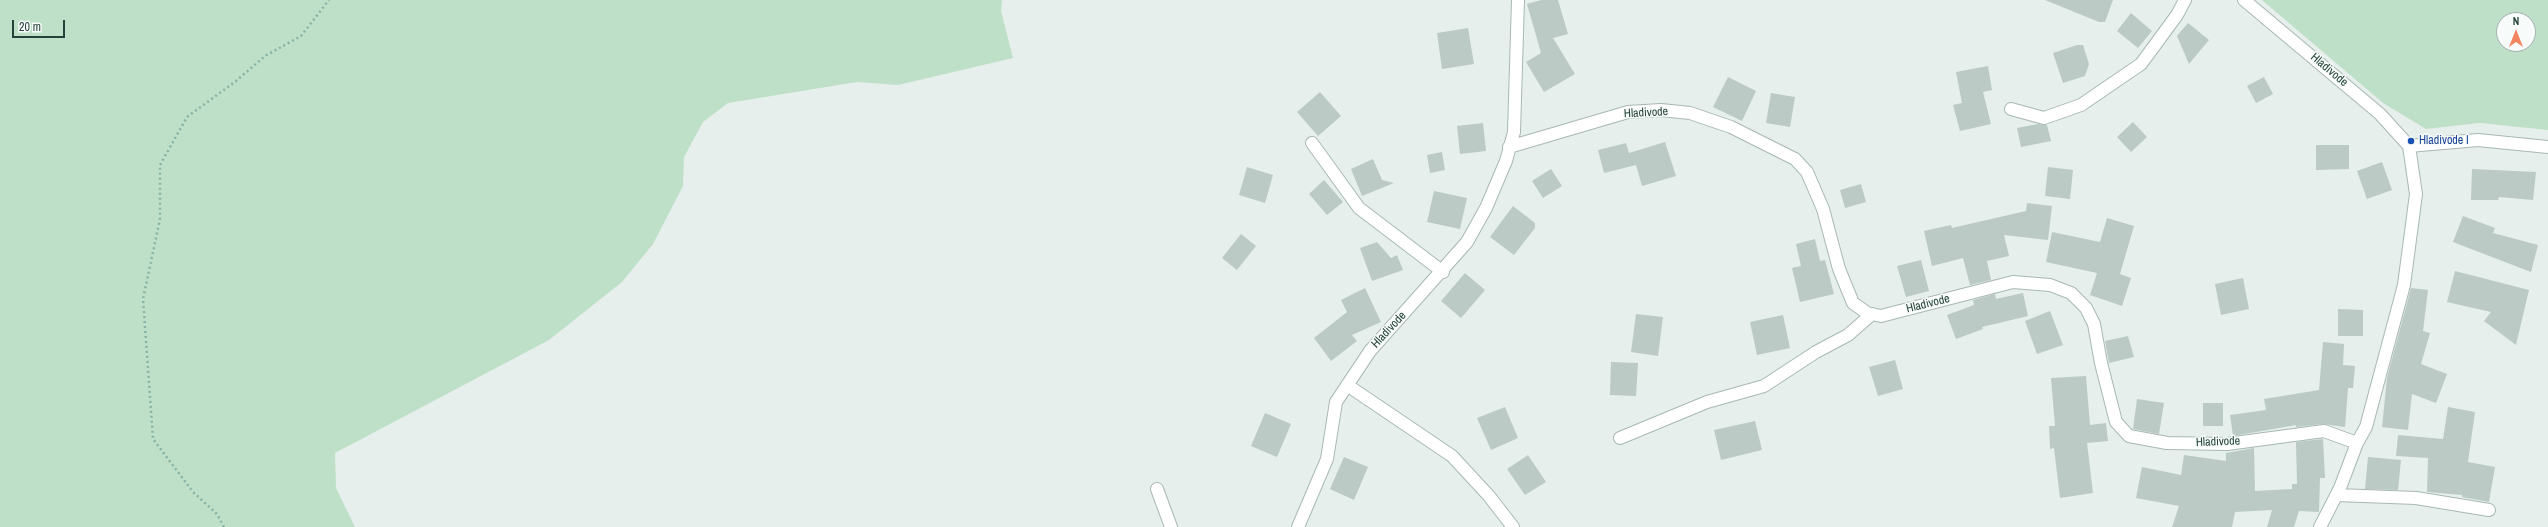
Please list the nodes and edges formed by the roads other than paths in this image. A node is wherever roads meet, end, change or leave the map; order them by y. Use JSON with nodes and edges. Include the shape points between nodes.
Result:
{"nodes":[{"id":1,"x":1518,"y":0,"type":"edge"},
{"id":2,"x":2185,"y":0,"type":"edge"},
{"id":3,"x":2244,"y":0,"type":"edge"},
{"id":4,"x":2011,"y":109,"type":"dead end"},
{"id":5,"x":1312,"y":143,"type":"dead end"},
{"id":6,"x":2409,"y":146,"type":"junction"},
{"id":7,"x":1509,"y":147,"type":"junction"},
{"id":8,"x":2548,"y":147,"type":"edge"},
{"id":9,"x":1443,"y":272,"type":"junction"},
{"id":10,"x":1872,"y":314,"type":"junction"},
{"id":11,"x":1347,"y":385,"type":"junction"},
{"id":12,"x":1620,"y":438,"type":"dead end"},
{"id":13,"x":2357,"y":443,"type":"junction"},
{"id":14,"x":1157,"y":489,"type":"dead end"},
{"id":15,"x":2336,"y":496,"type":"junction"},
{"id":16,"x":2489,"y":510,"type":"dead end"},
{"id":17,"x":1171,"y":527,"type":"edge"},
{"id":18,"x":1298,"y":527,"type":"edge"},
{"id":19,"x":1513,"y":527,"type":"edge"},
{"id":20,"x":2320,"y":527,"type":"edge"}],
"edges":[{"from":1,"to":7,"type":"street","name":"Hladivode","via":[[1514,132]]},
{"from":2,"to":4,"type":"street","via":[[2141,64],[2081,105],[2044,118]]},
{"from":3,"to":6,"type":"street","name":"Hladivode","via":[[2380,114]]},
{"from":5,"to":9,"type":"street","via":[[1359,208]]},
{"from":6,"to":8,"type":"street","via":[[2478,140]]},
{"from":6,"to":13,"type":"street","via":[[2416,194],[2404,284],[2366,427]]},
{"from":7,"to":9,"type":"street","name":"Hladivode","via":[[1506,161],[1486,208],[1467,242]]},
{"from":7,"to":10,"type":"street","name":"Hladivode","via":[[1628,112],[1660,110],[1690,113],[1731,127],[1794,159],[1807,172],[1823,209],[1839,269],[1853,302],[1867,314]]},
{"from":9,"to":11,"type":"street","name":"Hladivode","via":[[1370,351]]},
{"from":10,"to":12,"type":"street","via":[[1848,335],[1816,352],[1764,386],[1707,402]]},
{"from":10,"to":13,"type":"street","name":"Hladivode","via":[[1881,316],[2013,282],[2050,285],[2071,293],[2086,308],[2094,324],[2100,363],[2116,422],[2129,436],[2167,443],[2227,444],[2324,431]]},
{"from":11,"to":18,"type":"street","name":"Hladivode","via":[[1336,402],[1327,460]]},
{"from":11,"to":19,"type":"street","via":[[1452,456]]},
{"from":13,"to":15,"type":"street"},
{"from":14,"to":17,"type":"street"},
{"from":15,"to":16,"type":"street","via":[[2416,498]]},
{"from":15,"to":20,"type":"street"}]}
